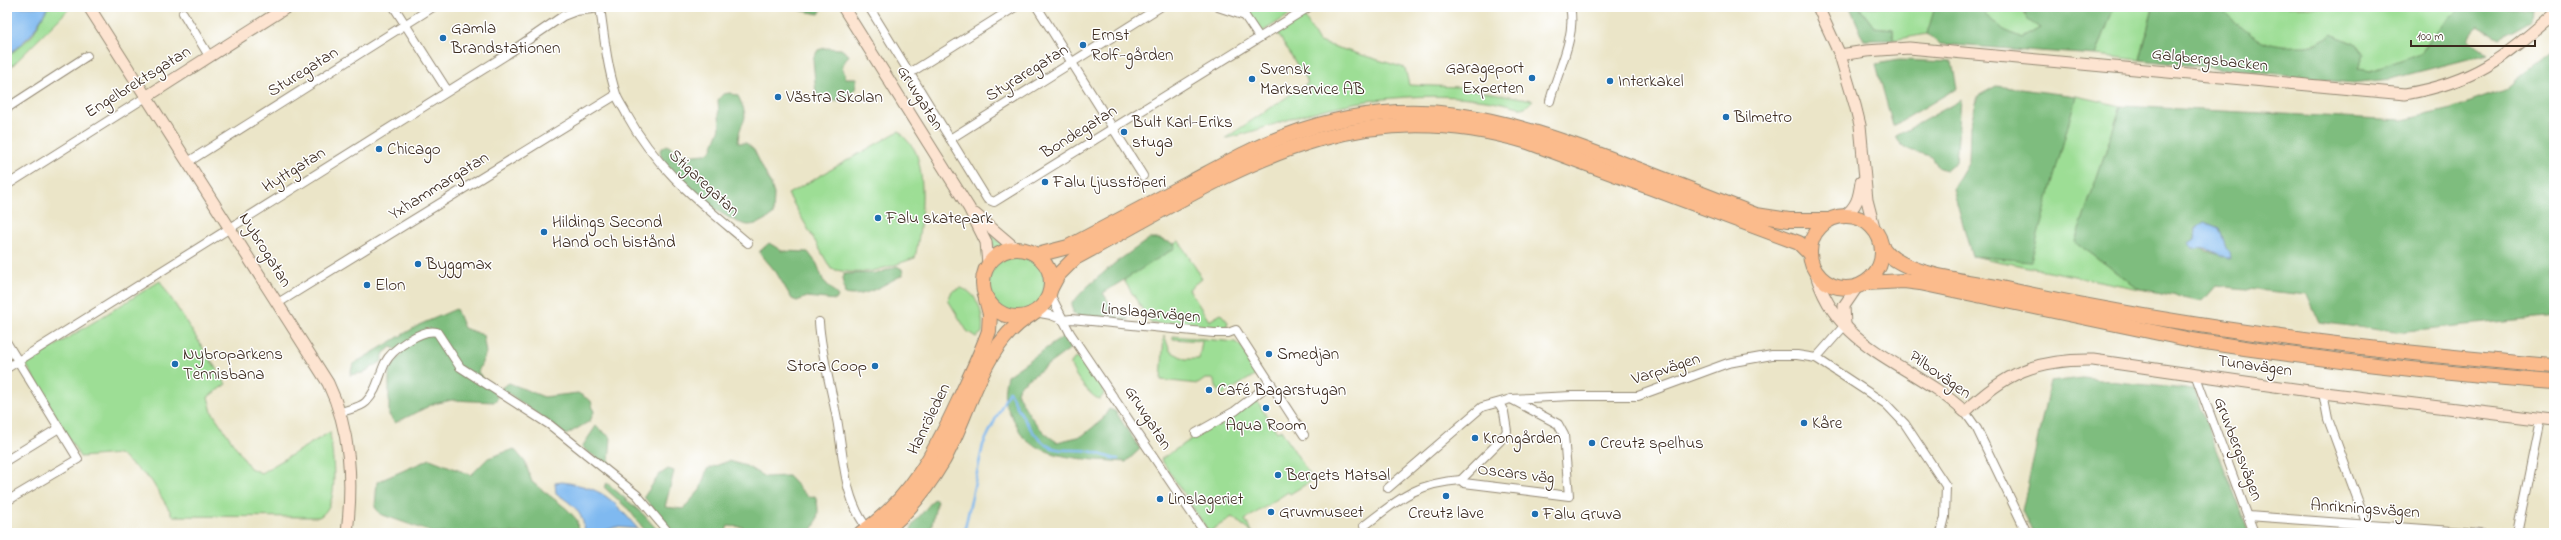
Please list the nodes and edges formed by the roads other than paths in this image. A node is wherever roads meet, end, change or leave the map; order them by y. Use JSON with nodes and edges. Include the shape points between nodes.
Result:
{"nodes":[{"id":1,"x":89,"y":7,"type":"edge"},
{"id":2,"x":287,"y":7,"type":"edge"},
{"id":3,"x":394,"y":7,"type":"edge"},
{"id":4,"x":433,"y":7,"type":"edge"},
{"id":5,"x":843,"y":7,"type":"edge"},
{"id":6,"x":870,"y":7,"type":"edge"},
{"id":7,"x":1015,"y":7,"type":"edge"},
{"id":8,"x":1037,"y":7,"type":"edge"},
{"id":9,"x":1160,"y":7,"type":"edge"},
{"id":10,"x":1218,"y":7,"type":"edge"},
{"id":11,"x":1239,"y":7,"type":"edge"},
{"id":12,"x":1309,"y":7,"type":"edge"},
{"id":13,"x":1570,"y":7,"type":"edge"},
{"id":14,"x":1818,"y":7,"type":"edge"},
{"id":15,"x":600,"y":8,"type":"edge"},
{"id":16,"x":274,"y":10,"type":"edge"},
{"id":17,"x":183,"y":13,"type":"dead end"},
{"id":18,"x":2554,"y":14,"type":"edge"},
{"id":19,"x":1245,"y":16,"type":"junction"},
{"id":20,"x":406,"y":25,"type":"junction"},
{"id":21,"x":1259,"y":37,"type":"junction"},
{"id":22,"x":1840,"y":55,"type":"junction"},
{"id":23,"x":87,"y":56,"type":"dead end"},
{"id":24,"x":209,"y":56,"type":"junction"},
{"id":25,"x":1072,"y":63,"type":"junction"},
{"id":26,"x":910,"y":73,"type":"junction"},
{"id":27,"x":447,"y":90,"type":"junction"},
{"id":28,"x":616,"y":95,"type":"junction"},
{"id":29,"x":146,"y":97,"type":"junction"},
{"id":30,"x":1550,"y":101,"type":"dead end"},
{"id":31,"x":7,"y":108,"type":"edge"},
{"id":32,"x":1114,"y":129,"type":"junction"},
{"id":33,"x":950,"y":139,"type":"junction"},
{"id":34,"x":188,"y":162,"type":"junction"},
{"id":35,"x":1863,"y":169,"type":"junction"},
{"id":36,"x":1143,"y":176,"type":"dead end"},
{"id":37,"x":7,"y":185,"type":"edge"},
{"id":38,"x":969,"y":208,"type":"junction"},
{"id":39,"x":1844,"y":216,"type":"junction"},
{"id":40,"x":1828,"y":220,"type":"junction"},
{"id":41,"x":230,"y":227,"type":"junction"},
{"id":42,"x":1874,"y":227,"type":"junction"},
{"id":43,"x":748,"y":243,"type":"dead end"},
{"id":44,"x":1883,"y":248,"type":"junction"},
{"id":45,"x":1016,"y":249,"type":"junction"},
{"id":46,"x":1810,"y":254,"type":"junction"},
{"id":47,"x":1037,"y":255,"type":"junction"},
{"id":48,"x":988,"y":264,"type":"junction"},
{"id":49,"x":1815,"y":270,"type":"junction"},
{"id":50,"x":1861,"y":285,"type":"junction"},
{"id":51,"x":1050,"y":291,"type":"junction"},
{"id":52,"x":986,"y":299,"type":"junction"},
{"id":53,"x":278,"y":303,"type":"junction"},
{"id":54,"x":1033,"y":313,"type":"junction"},
{"id":55,"x":1063,"y":320,"type":"junction"},
{"id":56,"x":819,"y":322,"type":"dead end"},
{"id":57,"x":1845,"y":325,"type":"junction"},
{"id":58,"x":7,"y":343,"type":"edge"},
{"id":59,"x":1816,"y":358,"type":"junction"},
{"id":60,"x":18,"y":361,"type":"junction"},
{"id":61,"x":2554,"y":366,"type":"edge"},
{"id":62,"x":7,"y":368,"type":"edge"},
{"id":63,"x":2195,"y":374,"type":"junction"},
{"id":64,"x":2554,"y":382,"type":"edge"},
{"id":65,"x":1271,"y":383,"type":"junction"},
{"id":66,"x":2323,"y":393,"type":"junction"},
{"id":67,"x":1511,"y":399,"type":"junction"},
{"id":68,"x":1499,"y":403,"type":"junction"},
{"id":69,"x":341,"y":412,"type":"junction"},
{"id":70,"x":1965,"y":412,"type":"junction"},
{"id":71,"x":2540,"y":420,"type":"junction"},
{"id":72,"x":2554,"y":421,"type":"edge"},
{"id":73,"x":59,"y":428,"type":"junction"},
{"id":74,"x":1196,"y":434,"type":"dead end"},
{"id":75,"x":1304,"y":435,"type":"dead end"},
{"id":76,"x":7,"y":460,"type":"edge"},
{"id":77,"x":1461,"y":480,"type":"junction"},
{"id":78,"x":1388,"y":488,"type":"dead end"},
{"id":79,"x":7,"y":501,"type":"edge"},
{"id":80,"x":2248,"y":516,"type":"junction"},
{"id":81,"x":2367,"y":524,"type":"junction"},
{"id":82,"x":1364,"y":526,"type":"dead end"},
{"id":83,"x":867,"y":532,"type":"edge"},
{"id":84,"x":347,"y":533,"type":"edge"},
{"id":85,"x":669,"y":533,"type":"edge"},
{"id":86,"x":882,"y":533,"type":"edge"},
{"id":87,"x":1205,"y":533,"type":"edge"},
{"id":88,"x":1941,"y":533,"type":"edge"},
{"id":89,"x":2028,"y":533,"type":"edge"},
{"id":90,"x":2254,"y":533,"type":"edge"},
{"id":91,"x":2370,"y":533,"type":"edge"},
{"id":92,"x":2480,"y":533,"type":"edge"},
{"id":93,"x":2517,"y":533,"type":"edge"}],
"edges":[{"from":1,"to":29,"type":"street","name":"Nybrogatan"},
{"from":2,"to":16,"type":"street","name":"Engelbrektsgatan"},
{"from":3,"to":20,"type":"street"},
{"from":4,"to":20,"type":"street","name":"Sturegatan"},
{"from":5,"to":38,"type":"street","name":"Gruvgatan"},
{"from":6,"to":26,"type":"street"},
{"from":7,"to":26,"type":"street"},
{"from":8,"to":25,"type":"street"},
{"from":9,"to":25,"type":"street","name":"Styraregatan"},
{"from":10,"to":19,"type":"street"},
{"from":11,"to":19,"type":"street"},
{"from":12,"to":21,"type":"street","name":"Bondegatan"},
{"from":13,"to":30,"type":"street","via":[[1571,32]]},
{"from":14,"to":22,"type":"street"},
{"from":15,"to":27,"type":"street","name":"Hyttgatan","via":[[576,11],[563,16],[506,55]]},
{"from":15,"to":28,"type":"street","name":"Stigaregatan","via":[[605,48]]},
{"from":16,"to":24,"type":"street","name":"Engelbrektsgatan"},
{"from":17,"to":24,"type":"street"},
{"from":18,"to":22,"type":"street","name":"Galgbergsbacken","via":[[2499,59],[2480,71],[2446,85],[2405,94],[1909,48],[1866,50]]},
{"from":19,"to":21,"type":"street"},
{"from":20,"to":27,"type":"street"},
{"from":20,"to":34,"type":"street","name":"Sturegatan"},
{"from":21,"to":32,"type":"street","name":"Bondegatan"},
{"from":22,"to":35,"type":"street","via":[[1860,125]]},
{"from":23,"to":31,"type":"street"},
{"from":24,"to":29,"type":"street","name":"Engelbrektsgatan"},
{"from":25,"to":32,"type":"street"},
{"from":25,"to":33,"type":"street","name":"Styraregatan"},
{"from":26,"to":33,"type":"street"},
{"from":27,"to":41,"type":"street","name":"Hyttgatan"},
{"from":28,"to":43,"type":"street","name":"Stigaregatan","via":[[640,136],[663,168]]},
{"from":28,"to":53,"type":"street","name":"Yxhammargatan"},
{"from":29,"to":34,"type":"street","name":"Nybrogatan"},
{"from":29,"to":37,"type":"street","name":"Engelbrektsgatan"},
{"from":32,"to":33,"type":"street","name":"Bondegatan","via":[[994,202],[987,199]]},
{"from":32,"to":36,"type":"street"},
{"from":34,"to":41,"type":"street","name":"Nybrogatan"},
{"from":35,"to":39,"type":"street","via":[[1858,203]]},
{"from":35,"to":42,"type":"street"},
{"from":38,"to":45,"type":"street","name":"Gruvgatan"},
{"from":38,"to":48,"type":"street","name":"Gruvgatan","via":[[986,242]]},
{"from":39,"to":40,"type":"highway"},
{"from":39,"to":42,"type":"highway","via":[[1860,218]]},
{"from":40,"to":46,"type":"highway","via":[[1815,232]]},
{"from":40,"to":47,"type":"highway","via":[[1789,220],[1756,215],[1568,142],[1508,123],[1460,114],[1410,112],[1336,120],[1289,134],[1243,154],[1068,248]]},
{"from":41,"to":53,"type":"street","name":"Nybrogatan"},
{"from":41,"to":60,"type":"street","name":"Hyttgatan"},
{"from":42,"to":44,"type":"highway"},
{"from":44,"to":50,"type":"highway","via":[[1878,270]]},
{"from":44,"to":61,"type":"highway","via":[[1895,262],[1923,271],[2196,325],[2389,351]]},
{"from":45,"to":47,"type":"highway"},
{"from":45,"to":48,"type":"highway","via":[[1002,252]]},
{"from":46,"to":49,"type":"highway"},
{"from":46,"to":51,"type":"highway","via":[[1799,244],[1528,142],[1474,129],[1410,124],[1340,132],[1266,157],[1075,258],[1058,275]]},
{"from":47,"to":51,"type":"highway","via":[[1049,270]]},
{"from":48,"to":52,"type":"highway","via":[[982,284]]},
{"from":49,"to":50,"type":"highway","via":[[1822,279],[1833,286]]},
{"from":49,"to":57,"type":"street","name":"Pilbovägen","via":[[1820,291],[1832,312]]},
{"from":50,"to":57,"type":"street","via":[[1844,306]]},
{"from":50,"to":64,"type":"highway","via":[[1904,281],[1920,283],[2236,347],[2388,367]]},
{"from":51,"to":54,"type":"highway","via":[[1046,302]]},
{"from":51,"to":55,"type":"street","name":"Gruvgatan"},
{"from":52,"to":54,"type":"highway","via":[[996,311],[1006,316],[1017,318]]},
{"from":52,"to":83,"type":"highway","name":"Hanröleden","via":[[990,314],[989,331],[935,451],[907,492]]},
{"from":53,"to":69,"type":"street","name":"Nybrogatan","via":[[316,363]]},
{"from":54,"to":55,"type":"street","via":[[1051,314]]},
{"from":54,"to":86,"type":"highway","name":"Hanröleden","via":[[1014,327],[999,344],[943,460],[919,496]]},
{"from":55,"to":65,"type":"street","name":"Linslagarvägen","via":[[1217,334],[1232,333],[1236,330]]},
{"from":55,"to":87,"type":"street","name":"Gruvgatan"},
{"from":56,"to":83,"type":"street","via":[[821,351],[835,409],[848,485],[856,512]]},
{"from":57,"to":59,"type":"street"},
{"from":57,"to":70,"type":"street","name":"Pilbovägen","via":[[1870,348],[1952,400]]},
{"from":58,"to":60,"type":"street"},
{"from":59,"to":67,"type":"street","name":"Varpvägen","via":[[1772,354],[1735,362],[1638,396]]},
{"from":59,"to":88,"type":"street","via":[[1886,404],[1905,424],[1946,486],[1945,517]]},
{"from":60,"to":62,"type":"street","name":"Hyttgatan"},
{"from":60,"to":73,"type":"street"},
{"from":63,"to":66,"type":"street","name":"Tunavägen"},
{"from":63,"to":70,"type":"street","name":"Tunavägen","via":[[2092,360],[2063,360],[2039,364],[2016,373],[1987,392]]},
{"from":63,"to":80,"type":"street","name":"Gruvbergsvägen"},
{"from":65,"to":74,"type":"street","via":[[1235,411]]},
{"from":65,"to":75,"type":"street"},
{"from":66,"to":71,"type":"street","name":"Tunavägen"},
{"from":66,"to":81,"type":"street","via":[[2328,419]]},
{"from":67,"to":68,"type":"street","name":"Varpvägen"},
{"from":67,"to":77,"type":"street","name":"Oscars väg","via":[[1558,424],[1564,435],[1569,496],[1464,483]]},
{"from":68,"to":77,"type":"street","via":[[1504,412],[1507,431]]},
{"from":68,"to":78,"type":"street","name":"Varpvägen","via":[[1482,407]]},
{"from":69,"to":84,"type":"street","name":"Nybrogatan","via":[[351,477]]},
{"from":69,"to":85,"type":"street","via":[[367,401],[374,391],[387,359],[403,345],[425,331],[437,332],[460,367],[565,436],[637,495]]},
{"from":70,"to":89,"type":"street","name":"Pilbovägen","via":[[1977,429]]},
{"from":71,"to":72,"type":"street","name":"Tunavägen"},
{"from":71,"to":93,"type":"street"},
{"from":73,"to":76,"type":"street"},
{"from":73,"to":79,"type":"street","via":[[78,459]]},
{"from":77,"to":82,"type":"street","via":[[1430,484],[1404,495]]},
{"from":80,"to":81,"type":"street","name":"Anrikningsvägen"},
{"from":80,"to":90,"type":"street","name":"Gruvbergsvägen"},
{"from":81,"to":91,"type":"street"},
{"from":81,"to":92,"type":"street","name":"Anrikningsvägen"}]}
